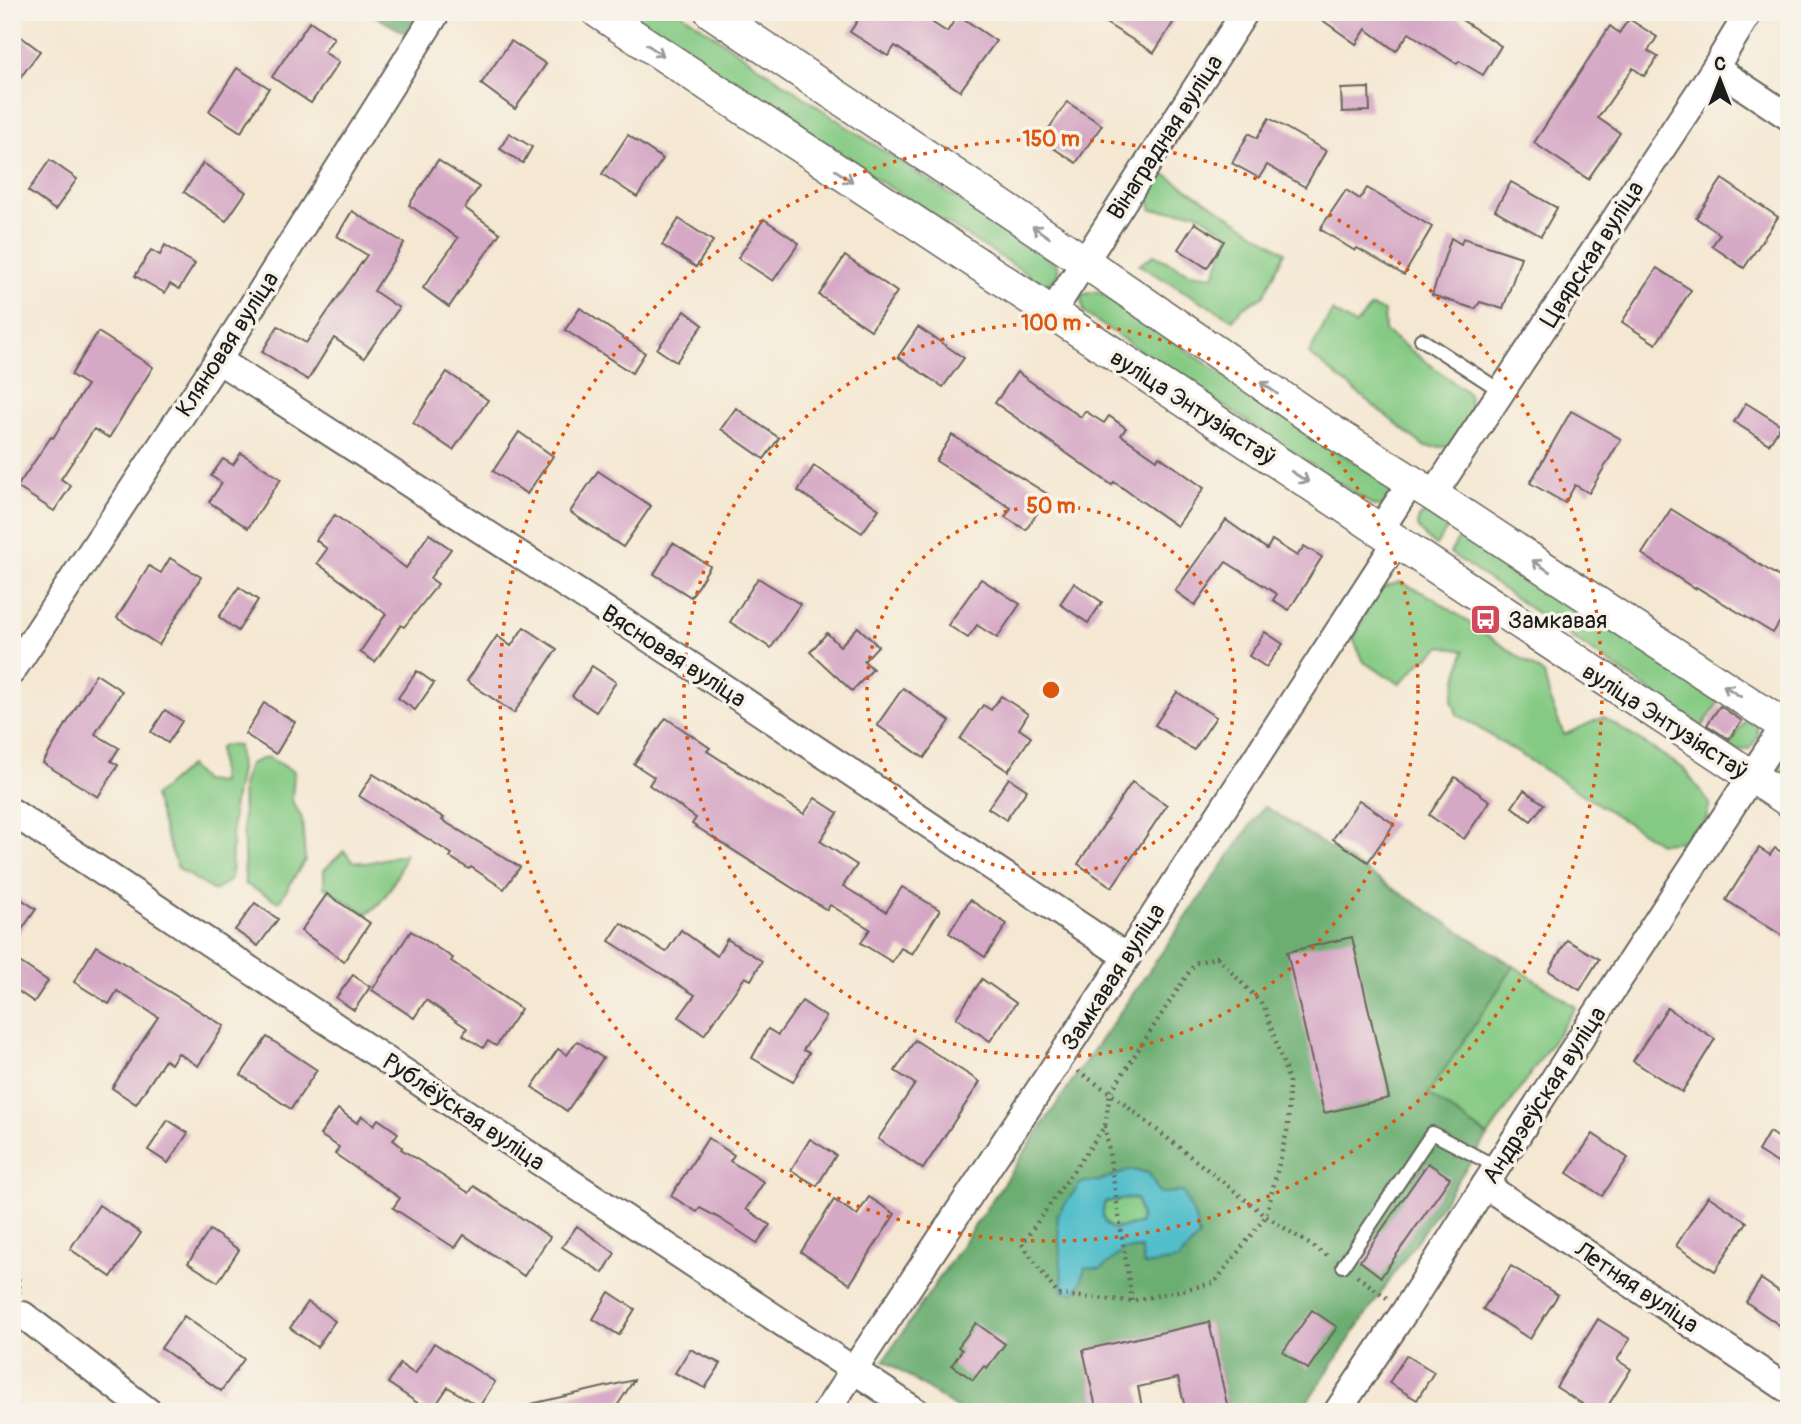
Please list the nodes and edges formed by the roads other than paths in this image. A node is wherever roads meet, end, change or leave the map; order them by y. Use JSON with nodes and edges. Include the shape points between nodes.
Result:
{"nodes":[{"id":1,"x":436,"y":12,"type":"edge"},
{"id":2,"x":598,"y":12,"type":"edge"},
{"id":3,"x":711,"y":12,"type":"edge"},
{"id":4,"x":1245,"y":12,"type":"edge"},
{"id":5,"x":1749,"y":12,"type":"edge"},
{"id":6,"x":1715,"y":68,"type":"junction"},
{"id":7,"x":1789,"y":117,"type":"edge"},
{"id":8,"x":1085,"y":262,"type":"junction"},
{"id":9,"x":1051,"y":314,"type":"junction"},
{"id":10,"x":1421,"y":339,"type":"dead end"},
{"id":11,"x":218,"y":360,"type":"junction"},
{"id":12,"x":1501,"y":391,"type":"junction"},
{"id":13,"x":1422,"y":488,"type":"junction"},
{"id":14,"x":1388,"y":536,"type":"junction"},
{"id":15,"x":12,"y":671,"type":"edge"},
{"id":16,"x":1787,"y":727,"type":"edge"},
{"id":17,"x":1752,"y":778,"type":"junction"},
{"id":18,"x":1789,"y":801,"type":"edge"},
{"id":19,"x":12,"y":812,"type":"edge"},
{"id":20,"x":1127,"y":957,"type":"junction"},
{"id":21,"x":1491,"y":1176,"type":"junction"},
{"id":22,"x":1343,"y":1266,"type":"road end"},
{"id":23,"x":18,"y":1319,"type":"edge"},
{"id":24,"x":854,"y":1370,"type":"junction"},
{"id":25,"x":1789,"y":1390,"type":"edge"},
{"id":26,"x":149,"y":1412,"type":"edge"},
{"id":27,"x":826,"y":1412,"type":"edge"},
{"id":28,"x":917,"y":1412,"type":"edge"},
{"id":29,"x":1337,"y":1412,"type":"edge"}],
"edges":[{"from":1,"to":11,"type":"street","name":"Кляновая вуліца"},
{"from":2,"to":9,"type":"street","name":"вуліца Энтузіястаў","one_way":true},
{"from":8,"to":3,"type":"street","one_way":true},
{"from":4,"to":8,"type":"street","name":"Вінаградная вуліца"},
{"from":5,"to":6,"type":"street","name":"Цвярская вуліца"},
{"from":6,"to":7,"type":"street"},
{"from":6,"to":12,"type":"street","name":"Цвярская вуліца"},
{"from":8,"to":9,"type":"street","name":"Вінаградная вуліца"},
{"from":13,"to":8,"type":"street","one_way":true},
{"from":9,"to":14,"type":"street","name":"вуліца Энтузіястаў","one_way":true},
{"from":10,"to":12,"type":"lane"},
{"from":11,"to":15,"type":"street","name":"Кляновая вуліца"},
{"from":11,"to":20,"type":"street","name":"Вясновая вуліца","via":[[684,661]]},
{"from":12,"to":13,"type":"street","name":"Цвярская вуліца"},
{"from":13,"to":14,"type":"street","name":"Замкавая вуліца"},
{"from":16,"to":13,"type":"street","one_way":true},
{"from":14,"to":17,"type":"street","name":"вуліца Энтузіястаў"},
{"from":14,"to":20,"type":"street","name":"Замкавая вуліца"},
{"from":16,"to":17,"type":"street","name":"Андрэеўская вуліца"},
{"from":17,"to":18,"type":"street","name":"вуліца Энтузіястаў"},
{"from":17,"to":21,"type":"street","name":"Андрэеўская вуліца"},
{"from":19,"to":24,"type":"street","name":"Рублёўская вуліца"},
{"from":20,"to":24,"type":"street","name":"Замкавая вуліца"},
{"from":21,"to":22,"type":"lane","via":[[1432,1133]]},
{"from":21,"to":25,"type":"street","name":"Летняя вуліца"},
{"from":21,"to":29,"type":"street","name":"Андрэеўская вуліца"},
{"from":23,"to":26,"type":"street"},
{"from":24,"to":27,"type":"street","name":"Замкавая вуліца"},
{"from":24,"to":28,"type":"street","name":"Рублёўская вуліца"}]}
